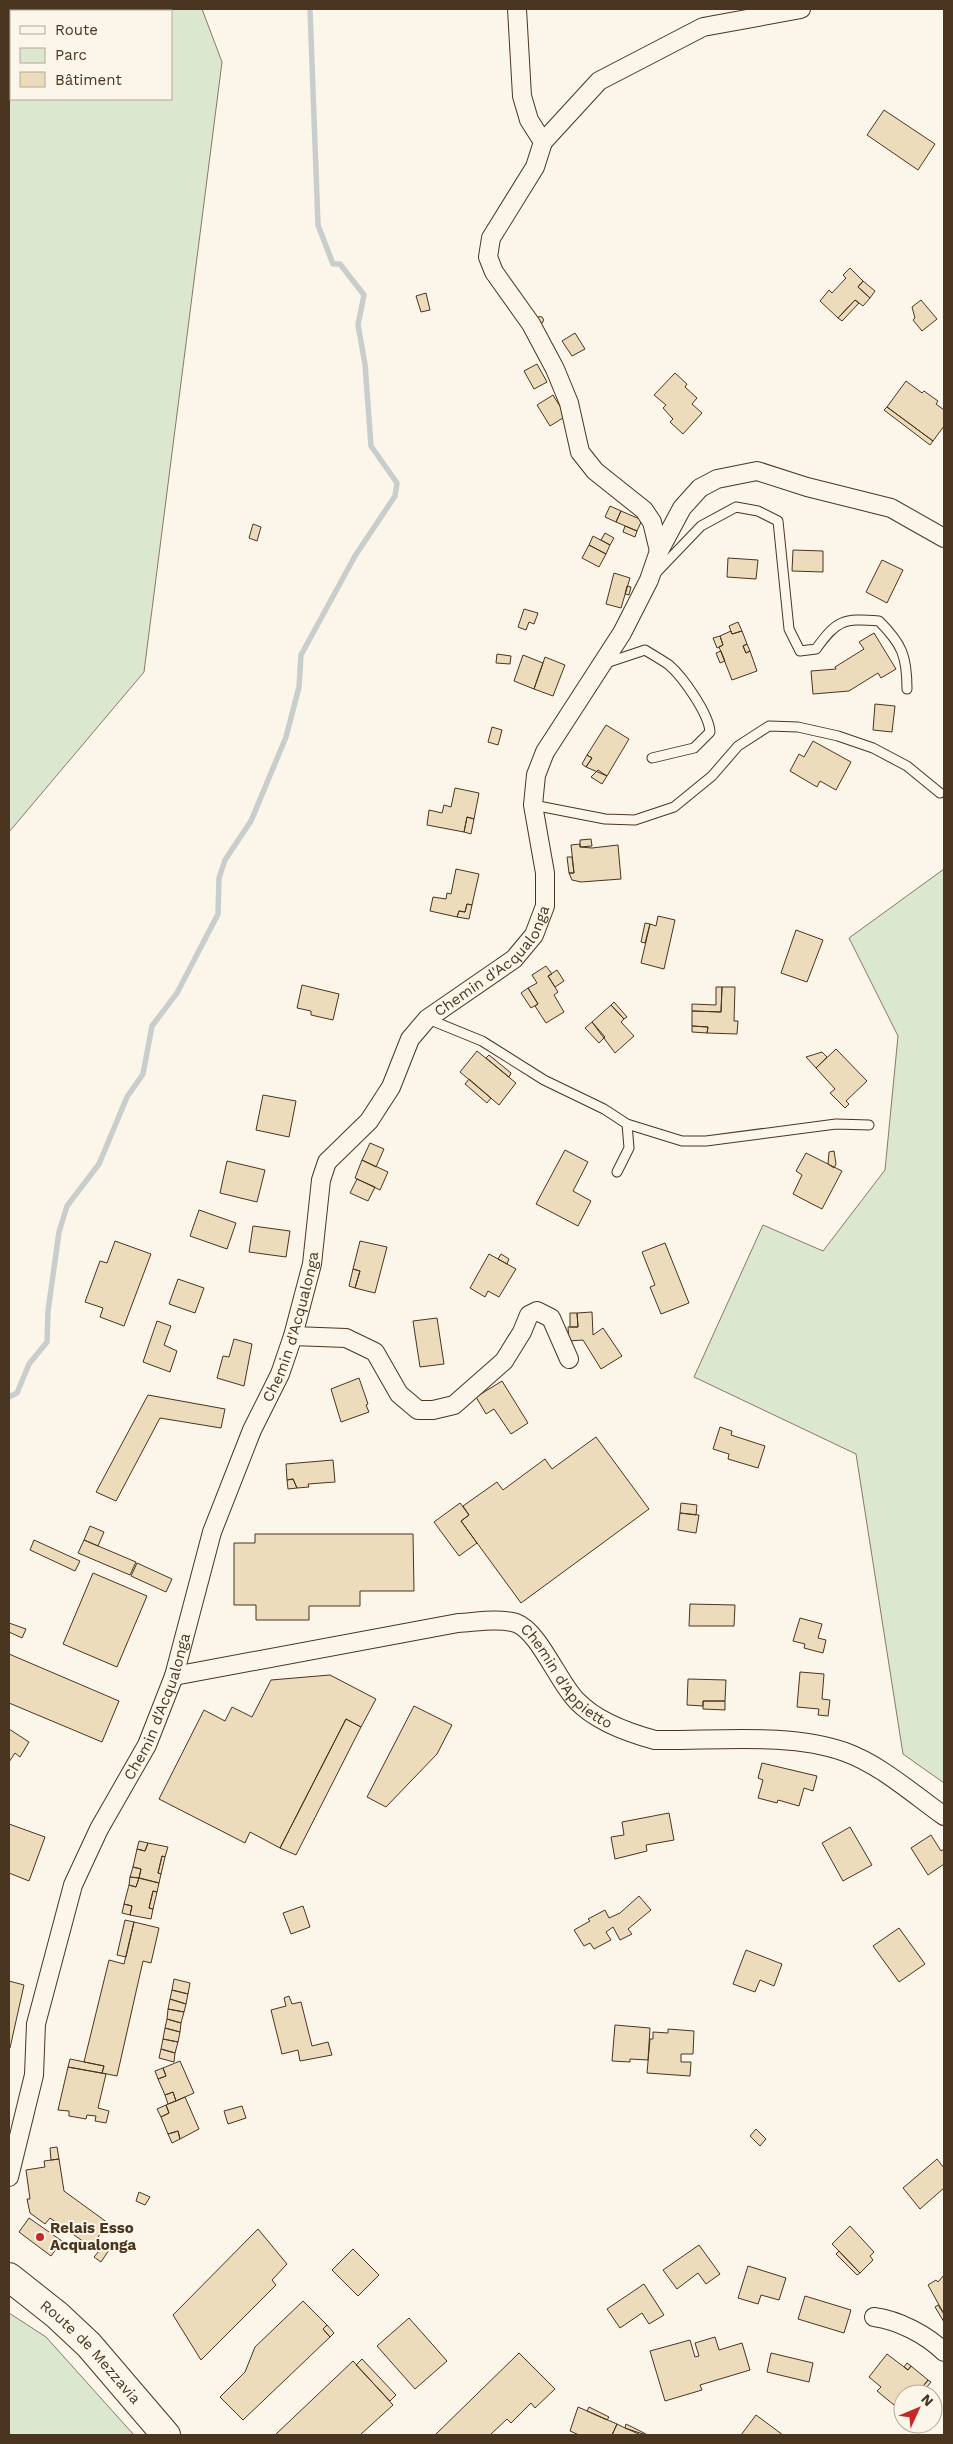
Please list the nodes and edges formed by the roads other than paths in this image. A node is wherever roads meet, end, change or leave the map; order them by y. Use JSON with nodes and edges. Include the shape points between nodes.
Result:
{"nodes":[{"id":1,"x":517,"y":9,"type":"edge"},
{"id":2,"x":801,"y":9,"type":"edge"},
{"id":3,"x":543,"y":142,"type":"junction"},
{"id":4,"x":944,"y":538,"type":"edge"},
{"id":5,"x":659,"y":551,"type":"junction"},
{"id":6,"x":650,"y":580,"type":"junction"},
{"id":7,"x":601,"y":665,"type":"junction"},
{"id":8,"x":907,"y":689,"type":"dead end"},
{"id":9,"x":652,"y":758,"type":"dead end"},
{"id":10,"x":940,"y":793,"type":"dead end"},
{"id":11,"x":533,"y":805,"type":"junction"},
{"id":12,"x":427,"y":1019,"type":"junction"},
{"id":13,"x":627,"y":1124,"type":"junction"},
{"id":14,"x":869,"y":1125,"type":"dead end"},
{"id":15,"x":617,"y":1172,"type":"dead end"},
{"id":16,"x":294,"y":1336,"type":"junction"},
{"id":17,"x":570,"y":1359,"type":"dead end"},
{"id":18,"x":174,"y":1676,"type":"junction"},
{"id":19,"x":944,"y":1816,"type":"edge"},
{"id":20,"x":9,"y":2177,"type":"edge"},
{"id":21,"x":9,"y":2277,"type":"edge"},
{"id":22,"x":874,"y":2317,"type":"dead end"},
{"id":23,"x":944,"y":2352,"type":"edge"},
{"id":24,"x":166,"y":2435,"type":"edge"}],
"edges":[{"from":1,"to":3,"type":"street","via":[[522,96],[530,120]]},
{"from":2,"to":3,"type":"street","via":[[704,27],[600,81]]},
{"from":3,"to":5,"type":"street","via":[[535,167],[492,238],[488,257],[494,272],[531,324],[555,369],[569,403],[580,452],[594,471],[644,510],[652,522]]},
{"from":4,"to":5,"type":"street","name":"Chemin d'Acqualonga","via":[[891,508],[757,471],[717,479],[700,488],[682,508]]},
{"from":5,"to":6,"type":"street","name":"Chemin d'Acqualonga"},
{"from":6,"to":7,"type":"street","name":"Chemin d'Acqualonga"},
{"from":6,"to":8,"type":"lane","via":[[701,526],[736,508],[758,511],[778,521],[789,629],[800,651],[816,649],[831,628],[852,619],[878,621],[896,638],[907,666]]},
{"from":7,"to":9,"type":"lane","via":[[645,650],[670,666],[709,723],[710,732],[694,748]]},
{"from":7,"to":11,"type":"street","name":"Chemin d'Acqualonga","via":[[545,752],[536,776]]},
{"from":10,"to":11,"type":"lane","via":[[907,766],[873,748],[798,727],[769,726],[738,746],[712,776],[674,807],[635,820],[604,819]]},
{"from":11,"to":12,"type":"street","name":"Chemin d'Acqualonga","via":[[545,873],[545,906],[534,935],[514,959]]},
{"from":12,"to":13,"type":"lane","via":[[482,1040],[544,1080]]},
{"from":12,"to":16,"type":"street","name":"Chemin d'Acqualonga","via":[[410,1039],[391,1086],[369,1120],[327,1162],[320,1188],[312,1264]]},
{"from":13,"to":14,"type":"lane","via":[[682,1141],[706,1141],[836,1124]]},
{"from":13,"to":15,"type":"lane","via":[[629,1148]]},
{"from":16,"to":17,"type":"street","via":[[346,1338],[375,1352],[399,1394],[418,1410],[454,1405],[504,1361],[529,1315],[537,1311],[550,1318]]},
{"from":16,"to":18,"type":"street","name":"Chemin d'Acqualonga","via":[[212,1532]]},
{"from":18,"to":19,"type":"street","name":"Chemin d'Appietto","via":[[458,1623],[494,1620],[517,1624],[532,1635],[576,1701],[608,1722],[655,1740],[808,1743],[845,1752],[875,1768]]},
{"from":18,"to":20,"type":"street","name":"Chemin d'Acqualonga","via":[[147,1746],[99,1829],[73,1885],[36,2024],[34,2074]]},
{"from":21,"to":24,"type":"main road","name":"Route de Mezzavia","via":[[89,2345]]},
{"from":22,"to":23,"type":"street","via":[[890,2319]]}]}
